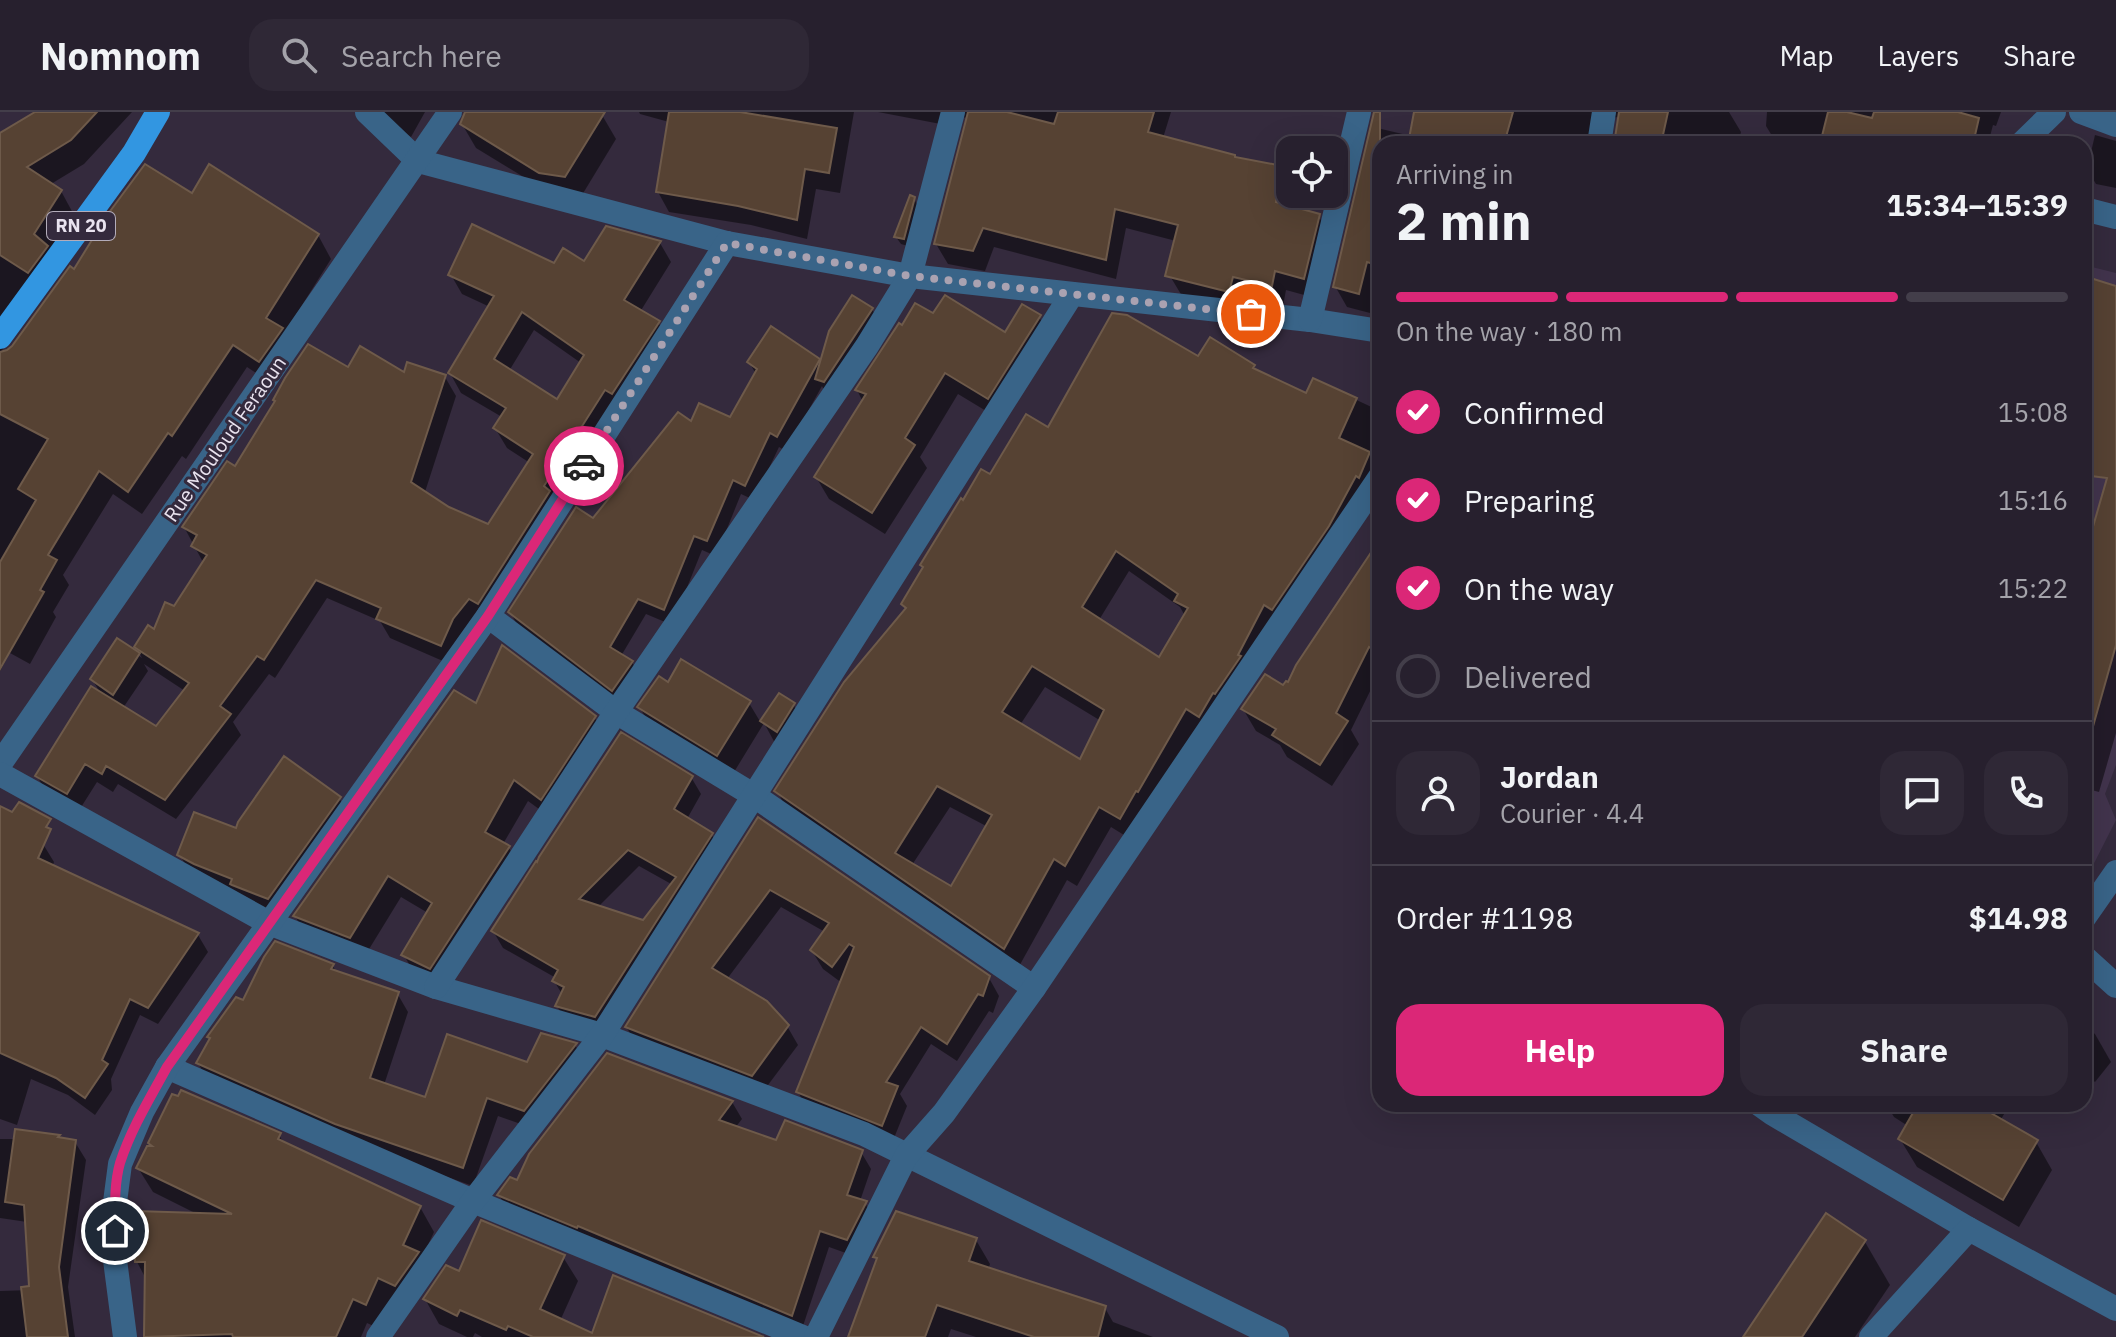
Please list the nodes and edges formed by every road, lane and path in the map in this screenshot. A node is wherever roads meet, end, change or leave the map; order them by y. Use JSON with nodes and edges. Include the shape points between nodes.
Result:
{"nodes":[{"id":1,"x":158,"y":112,"type":"edge"},
{"id":2,"x":367,"y":112,"type":"edge"},
{"id":3,"x":450,"y":112,"type":"edge"},
{"id":4,"x":953,"y":112,"type":"edge"},
{"id":5,"x":1359,"y":112,"type":"edge"},
{"id":6,"x":1604,"y":112,"type":"edge"},
{"id":7,"x":2054,"y":112,"type":"edge"},
{"id":8,"x":2081,"y":112,"type":"edge"},
{"id":9,"x":2116,"y":125,"type":"edge"},
{"id":10,"x":1600,"y":136,"type":"edge"},
{"id":11,"x":2029,"y":136,"type":"edge"},
{"id":12,"x":418,"y":161,"type":"junction"},
{"id":13,"x":2092,"y":211,"type":"edge"},
{"id":14,"x":2116,"y":217,"type":"edge"},
{"id":15,"x":727,"y":243,"type":"junction"},
{"id":16,"x":910,"y":276,"type":"junction"},
{"id":17,"x":1072,"y":294,"type":"junction"},
{"id":18,"x":1310,"y":320,"type":"junction"},
{"id":19,"x":1372,"y":330,"type":"edge"},
{"id":20,"x":0,"y":337,"type":"edge"},
{"id":21,"x":1372,"y":489,"type":"edge"},
{"id":22,"x":488,"y":616,"type":"junction"},
{"id":23,"x":616,"y":712,"type":"junction"},
{"id":24,"x":0,"y":764,"type":"edge"},
{"id":25,"x":0,"y":774,"type":"edge"},
{"id":26,"x":753,"y":795,"type":"junction"},
{"id":27,"x":2116,"y":872,"type":"edge"},
{"id":28,"x":2092,"y":906,"type":"edge"},
{"id":29,"x":269,"y":923,"type":"junction"},
{"id":30,"x":2092,"y":964,"type":"edge"},
{"id":31,"x":2116,"y":986,"type":"edge"},
{"id":32,"x":436,"y":987,"type":"junction"},
{"id":33,"x":1034,"y":988,"type":"junction"},
{"id":34,"x":602,"y":1035,"type":"junction"},
{"id":35,"x":167,"y":1067,"type":"junction"},
{"id":36,"x":1770,"y":1112,"type":"edge"},
{"id":37,"x":906,"y":1156,"type":"junction"},
{"id":38,"x":473,"y":1201,"type":"junction"},
{"id":39,"x":1969,"y":1229,"type":"junction"},
{"id":40,"x":2116,"y":1309,"type":"edge"},
{"id":41,"x":125,"y":1337,"type":"edge"},
{"id":42,"x":378,"y":1337,"type":"edge"},
{"id":43,"x":803,"y":1337,"type":"edge"},
{"id":44,"x":816,"y":1337,"type":"edge"},
{"id":45,"x":1277,"y":1337,"type":"edge"},
{"id":46,"x":1871,"y":1337,"type":"edge"}],
"edges":[{"from":1,"to":20,"type":"main road","number":"RN 20"},
{"from":2,"to":12,"type":"street"},
{"from":3,"to":12,"type":"street","name":"Rue Mouloud Feraoun"},
{"from":4,"to":16,"type":"street"},
{"from":5,"to":18,"type":"street"},
{"from":6,"to":10,"type":"street"},
{"from":7,"to":11,"type":"street"},
{"from":8,"to":9,"type":"street"},
{"from":12,"to":15,"type":"street"},
{"from":12,"to":24,"type":"street","name":"Rue Mouloud Feraoun"},
{"from":13,"to":14,"type":"street"},
{"from":15,"to":16,"type":"street"},
{"from":15,"to":22,"type":"street"},
{"from":16,"to":17,"type":"street"},
{"from":16,"to":23,"type":"street"},
{"from":17,"to":18,"type":"street"},
{"from":17,"to":26,"type":"street"},
{"from":18,"to":19,"type":"street"},
{"from":21,"to":33,"type":"street"},
{"from":22,"to":23,"type":"street"},
{"from":22,"to":29,"type":"street"},
{"from":23,"to":26,"type":"street"},
{"from":23,"to":32,"type":"street"},
{"from":25,"to":29,"type":"street"},
{"from":26,"to":33,"type":"street"},
{"from":26,"to":34,"type":"street"},
{"from":27,"to":28,"type":"street"},
{"from":29,"to":32,"type":"street"},
{"from":29,"to":35,"type":"street"},
{"from":30,"to":31,"type":"street"},
{"from":32,"to":34,"type":"street"},
{"from":33,"to":37,"type":"street","via":[[944,1113]]},
{"from":34,"to":37,"type":"street","via":[[864,1134]]},
{"from":34,"to":38,"type":"street"},
{"from":35,"to":38,"type":"street"},
{"from":35,"to":41,"type":"street","via":[[120,1164],[115,1260]]},
{"from":36,"to":39,"type":"street"},
{"from":37,"to":44,"type":"street"},
{"from":37,"to":45,"type":"street"},
{"from":38,"to":42,"type":"street"},
{"from":38,"to":43,"type":"street"},
{"from":39,"to":40,"type":"street"},
{"from":39,"to":46,"type":"street"}]}
